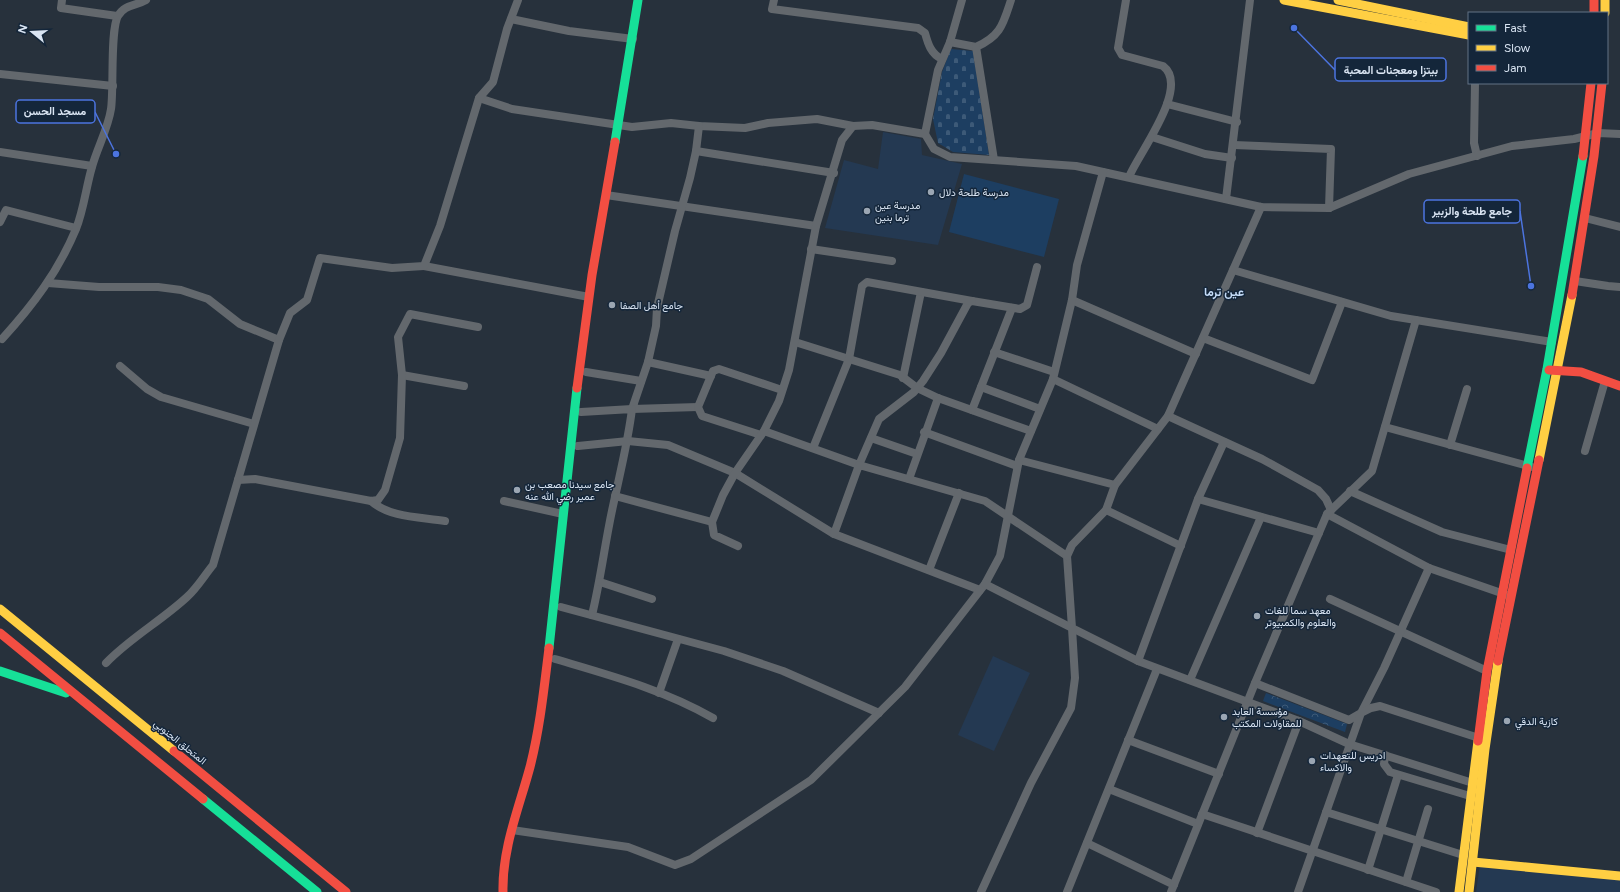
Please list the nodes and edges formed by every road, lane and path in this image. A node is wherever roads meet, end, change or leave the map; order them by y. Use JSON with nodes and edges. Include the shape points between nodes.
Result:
{"nodes":[{"id":1,"x":62,"y":0,"type":"edge"},
{"id":2,"x":146,"y":0,"type":"edge"},
{"id":3,"x":518,"y":0,"type":"edge"},
{"id":4,"x":638,"y":0,"type":"edge"},
{"id":5,"x":644,"y":0,"type":"edge"},
{"id":6,"x":774,"y":0,"type":"edge"},
{"id":7,"x":962,"y":0,"type":"edge"},
{"id":8,"x":1011,"y":0,"type":"edge"},
{"id":9,"x":1126,"y":0,"type":"edge"},
{"id":10,"x":1250,"y":0,"type":"edge"},
{"id":11,"x":1284,"y":0,"type":"edge"},
{"id":12,"x":1337,"y":0,"type":"edge"},
{"id":13,"x":1594,"y":0,"type":"edge"},
{"id":14,"x":1605,"y":0,"type":"edge"},
{"id":15,"x":1305,"y":2,"type":"edge"},
{"id":16,"x":1330,"y":6,"type":"edge"},
{"id":17,"x":1594,"y":12,"type":"edge"},
{"id":18,"x":1605,"y":12,"type":"edge"},
{"id":19,"x":118,"y":16,"type":"junction"},
{"id":20,"x":511,"y":19,"type":"junction"},
{"id":21,"x":1468,"y":27,"type":"edge"},
{"id":22,"x":1468,"y":35,"type":"edge"},
{"id":23,"x":633,"y":39,"type":"junction"},
{"id":24,"x":950,"y":42,"type":"junction"},
{"id":25,"x":976,"y":47,"type":"junction"},
{"id":26,"x":942,"y":59,"type":"junction"},
{"id":27,"x":0,"y":74,"type":"edge"},
{"id":28,"x":1476,"y":84,"type":"edge"},
{"id":29,"x":1591,"y":84,"type":"edge"},
{"id":30,"x":1602,"y":84,"type":"edge"},
{"id":31,"x":113,"y":86,"type":"junction"},
{"id":32,"x":479,"y":98,"type":"junction"},
{"id":33,"x":1167,"y":104,"type":"junction"},
{"id":34,"x":1236,"y":122,"type":"junction"},
{"id":35,"x":622,"y":126,"type":"junction"},
{"id":36,"x":699,"y":126,"type":"junction"},
{"id":37,"x":853,"y":126,"type":"junction"},
{"id":38,"x":1598,"y":133,"type":"junction"},
{"id":39,"x":925,"y":134,"type":"junction"},
{"id":40,"x":1620,"y":134,"type":"edge"},
{"id":41,"x":1586,"y":136,"type":"junction"},
{"id":42,"x":1152,"y":137,"type":"junction"},
{"id":43,"x":1234,"y":145,"type":"junction"},
{"id":44,"x":696,"y":151,"type":"junction"},
{"id":45,"x":0,"y":152,"type":"edge"},
{"id":46,"x":1477,"y":156,"type":"junction"},
{"id":47,"x":1232,"y":158,"type":"junction"},
{"id":48,"x":994,"y":160,"type":"junction"},
{"id":49,"x":92,"y":166,"type":"junction"},
{"id":50,"x":1103,"y":172,"type":"junction"},
{"id":51,"x":834,"y":173,"type":"junction"},
{"id":52,"x":1129,"y":178,"type":"junction"},
{"id":53,"x":610,"y":196,"type":"junction"},
{"id":54,"x":1226,"y":199,"type":"junction"},
{"id":55,"x":682,"y":206,"type":"junction"},
{"id":56,"x":1261,"y":207,"type":"junction"},
{"id":57,"x":1329,"y":208,"type":"junction"},
{"id":58,"x":1585,"y":218,"type":"junction"},
{"id":59,"x":0,"y":222,"type":"edge"},
{"id":60,"x":816,"y":226,"type":"junction"},
{"id":61,"x":1620,"y":227,"type":"edge"},
{"id":62,"x":76,"y":228,"type":"junction"},
{"id":63,"x":811,"y":249,"type":"junction"},
{"id":64,"x":892,"y":261,"type":"dead end"},
{"id":65,"x":424,"y":266,"type":"junction"},
{"id":66,"x":1037,"y":268,"type":"dead end"},
{"id":67,"x":1234,"y":270,"type":"junction"},
{"id":68,"x":1575,"y":281,"type":"junction"},
{"id":69,"x":48,"y":283,"type":"junction"},
{"id":70,"x":1620,"y":286,"type":"edge"},
{"id":71,"x":921,"y":292,"type":"junction"},
{"id":72,"x":589,"y":298,"type":"junction"},
{"id":73,"x":1072,"y":300,"type":"junction"},
{"id":74,"x":972,"y":302,"type":"junction"},
{"id":75,"x":1342,"y":302,"type":"junction"},
{"id":76,"x":1012,"y":308,"type":"junction"},
{"id":77,"x":1416,"y":320,"type":"junction"},
{"id":78,"x":478,"y":327,"type":"dead end"},
{"id":79,"x":1203,"y":338,"type":"junction"},
{"id":80,"x":2,"y":340,"type":"dead end"},
{"id":81,"x":279,"y":340,"type":"junction"},
{"id":82,"x":795,"y":342,"type":"junction"},
{"id":83,"x":1552,"y":342,"type":"junction"},
{"id":84,"x":994,"y":352,"type":"junction"},
{"id":85,"x":1196,"y":354,"type":"junction"},
{"id":86,"x":849,"y":359,"type":"junction"},
{"id":87,"x":648,"y":362,"type":"junction"},
{"id":88,"x":120,"y":366,"type":"dead end"},
{"id":89,"x":1547,"y":369,"type":"junction"},
{"id":90,"x":586,"y":372,"type":"junction"},
{"id":91,"x":1558,"y":372,"type":"junction"},
{"id":92,"x":402,"y":375,"type":"junction"},
{"id":93,"x":711,"y":376,"type":"junction"},
{"id":94,"x":1054,"y":376,"type":"junction"},
{"id":95,"x":903,"y":378,"type":"junction"},
{"id":96,"x":641,"y":381,"type":"junction"},
{"id":97,"x":1605,"y":381,"type":"junction"},
{"id":98,"x":464,"y":386,"type":"dead end"},
{"id":99,"x":1620,"y":386,"type":"edge"},
{"id":100,"x":981,"y":387,"type":"junction"},
{"id":101,"x":917,"y":388,"type":"junction"},
{"id":102,"x":1467,"y":389,"type":"dead end"},
{"id":103,"x":782,"y":390,"type":"junction"},
{"id":104,"x":938,"y":398,"type":"junction"},
{"id":105,"x":698,"y":407,"type":"junction"},
{"id":106,"x":632,"y":409,"type":"junction"},
{"id":107,"x":1040,"y":409,"type":"junction"},
{"id":108,"x":972,"y":410,"type":"junction"},
{"id":109,"x":581,"y":412,"type":"junction"},
{"id":110,"x":1168,"y":416,"type":"junction"},
{"id":111,"x":254,"y":424,"type":"junction"},
{"id":112,"x":1385,"y":427,"type":"junction"},
{"id":113,"x":1158,"y":429,"type":"junction"},
{"id":114,"x":1031,"y":431,"type":"junction"},
{"id":115,"x":924,"y":432,"type":"junction"},
{"id":116,"x":763,"y":433,"type":"junction"},
{"id":117,"x":871,"y":438,"type":"junction"},
{"id":118,"x":628,"y":441,"type":"junction"},
{"id":119,"x":1224,"y":442,"type":"junction"},
{"id":120,"x":1450,"y":445,"type":"junction"},
{"id":121,"x":578,"y":446,"type":"junction"},
{"id":122,"x":813,"y":448,"type":"junction"},
{"id":123,"x":1585,"y":451,"type":"dead end"},
{"id":124,"x":917,"y":454,"type":"junction"},
{"id":125,"x":1018,"y":463,"type":"junction"},
{"id":126,"x":859,"y":465,"type":"junction"},
{"id":127,"x":1529,"y":466,"type":"junction"},
{"id":128,"x":1538,"y":469,"type":"junction"},
{"id":129,"x":735,"y":473,"type":"junction"},
{"id":130,"x":909,"y":479,"type":"junction"},
{"id":131,"x":238,"y":480,"type":"junction"},
{"id":132,"x":1115,"y":485,"type":"junction"},
{"id":133,"x":1350,"y":491,"type":"junction"},
{"id":134,"x":959,"y":493,"type":"junction"},
{"id":135,"x":615,"y":496,"type":"junction"},
{"id":136,"x":1198,"y":500,"type":"junction"},
{"id":137,"x":504,"y":501,"type":"dead end"},
{"id":138,"x":371,"y":502,"type":"junction"},
{"id":139,"x":1106,"y":510,"type":"junction"},
{"id":140,"x":1329,"y":512,"type":"junction"},
{"id":141,"x":563,"y":514,"type":"junction"},
{"id":142,"x":1007,"y":515,"type":"junction"},
{"id":143,"x":1261,"y":517,"type":"junction"},
{"id":144,"x":445,"y":521,"type":"dead end"},
{"id":145,"x":712,"y":522,"type":"junction"},
{"id":146,"x":1319,"y":533,"type":"junction"},
{"id":147,"x":834,"y":534,"type":"junction"},
{"id":148,"x":738,"y":546,"type":"dead end"},
{"id":149,"x":1181,"y":546,"type":"junction"},
{"id":150,"x":1511,"y":550,"type":"junction"},
{"id":151,"x":1067,"y":556,"type":"junction"},
{"id":152,"x":1429,"y":568,"type":"junction"},
{"id":153,"x":929,"y":570,"type":"junction"},
{"id":154,"x":600,"y":582,"type":"junction"},
{"id":155,"x":983,"y":587,"type":"junction"},
{"id":156,"x":1502,"y":594,"type":"junction"},
{"id":157,"x":1512,"y":596,"type":"junction"},
{"id":158,"x":652,"y":599,"type":"dead end"},
{"id":159,"x":1330,"y":599,"type":"dead end"},
{"id":160,"x":561,"y":607,"type":"junction"},
{"id":161,"x":0,"y":609,"type":"edge"},
{"id":162,"x":592,"y":614,"type":"junction"},
{"id":163,"x":1072,"y":628,"type":"junction"},
{"id":164,"x":1401,"y":632,"type":"junction"},
{"id":165,"x":0,"y":633,"type":"edge"},
{"id":166,"x":678,"y":639,"type":"junction"},
{"id":167,"x":555,"y":660,"type":"junction"},
{"id":168,"x":1138,"y":661,"type":"junction"},
{"id":169,"x":106,"y":664,"type":"dead end"},
{"id":170,"x":1157,"y":669,"type":"junction"},
{"id":171,"x":0,"y":671,"type":"edge"},
{"id":172,"x":1487,"y":671,"type":"junction"},
{"id":173,"x":1190,"y":680,"type":"junction"},
{"id":174,"x":1255,"y":684,"type":"junction"},
{"id":175,"x":659,"y":693,"type":"junction"},
{"id":176,"x":76,"y":697,"type":"junction"},
{"id":177,"x":1248,"y":701,"type":"junction"},
{"id":178,"x":879,"y":713,"type":"junction"},
{"id":179,"x":1361,"y":713,"type":"junction"},
{"id":180,"x":714,"y":718,"type":"dead end"},
{"id":181,"x":1299,"y":721,"type":"junction"},
{"id":182,"x":1477,"y":737,"type":"junction"},
{"id":183,"x":1128,"y":740,"type":"junction"},
{"id":184,"x":1487,"y":740,"type":"junction"},
{"id":185,"x":1349,"y":744,"type":"junction"},
{"id":186,"x":1385,"y":755,"type":"junction"},
{"id":187,"x":1219,"y":774,"type":"junction"},
{"id":188,"x":1398,"y":774,"type":"junction"},
{"id":189,"x":1472,"y":782,"type":"junction"},
{"id":190,"x":1482,"y":788,"type":"junction"},
{"id":191,"x":1109,"y":789,"type":"junction"},
{"id":192,"x":1470,"y":796,"type":"junction"},
{"id":193,"x":1428,"y":810,"type":"dead end"},
{"id":194,"x":1326,"y":812,"type":"junction"},
{"id":195,"x":1202,"y":814,"type":"junction"},
{"id":196,"x":1198,"y":824,"type":"junction"},
{"id":197,"x":516,"y":830,"type":"junction"},
{"id":198,"x":1381,"y":830,"type":"junction"},
{"id":199,"x":1257,"y":833,"type":"junction"},
{"id":200,"x":1418,"y":842,"type":"junction"},
{"id":201,"x":1087,"y":843,"type":"junction"},
{"id":202,"x":1312,"y":852,"type":"junction"},
{"id":203,"x":1463,"y":855,"type":"junction"},
{"id":204,"x":1473,"y":862,"type":"junction"},
{"id":205,"x":1368,"y":870,"type":"junction"},
{"id":206,"x":1620,"y":876,"type":"edge"},
{"id":207,"x":1406,"y":882,"type":"junction"},
{"id":208,"x":1172,"y":888,"type":"edge"},
{"id":209,"x":317,"y":892,"type":"edge"},
{"id":210,"x":346,"y":892,"type":"edge"},
{"id":211,"x":503,"y":892,"type":"edge"},
{"id":212,"x":981,"y":892,"type":"edge"},
{"id":213,"x":1067,"y":892,"type":"edge"},
{"id":214,"x":1298,"y":892,"type":"edge"},
{"id":215,"x":1436,"y":892,"type":"edge"},
{"id":216,"x":1459,"y":892,"type":"edge"},
{"id":217,"x":1469,"y":892,"type":"edge"}],
"edges":[{"from":1,"to":19,"type":"street","via":[[61,8]]},
{"from":2,"to":19,"type":"street","via":[[128,5]]},
{"from":3,"to":20,"type":"street"},
{"from":4,"to":23,"type":"main road"},
{"from":5,"to":35,"type":"main road"},
{"from":6,"to":26,"type":"street","via":[[772,9],[918,28],[925,33],[929,47]]},
{"from":7,"to":24,"type":"street"},
{"from":8,"to":25,"type":"street","via":[[1001,29],[995,36]]},
{"from":9,"to":33,"type":"street","via":[[1118,48],[1122,55],[1163,66],[1168,70],[1171,84]]},
{"from":10,"to":34,"type":"street"},
{"from":11,"to":15,"type":"main road"},
{"from":12,"to":16,"type":"main road","via":[[1337,5]]},
{"from":12,"to":21,"type":"main road"},
{"from":13,"to":17,"type":"main road"},
{"from":14,"to":18,"type":"main road"},
{"from":15,"to":16,"type":"main road"},
{"from":16,"to":22,"type":"main road"},
{"from":19,"to":31,"type":"street","via":[[114,35]]},
{"from":20,"to":23,"type":"street","via":[[569,31]]},
{"from":20,"to":32,"type":"street","via":[[492,82]]},
{"from":23,"to":35,"type":"main road"},
{"from":24,"to":25,"type":"street"},
{"from":24,"to":26,"type":"street"},
{"from":25,"to":48,"type":"street"},
{"from":26,"to":39,"type":"street"},
{"from":27,"to":31,"type":"street"},
{"from":28,"to":46,"type":"street","via":[[1474,143]]},
{"from":29,"to":41,"type":"main road"},
{"from":30,"to":38,"type":"main road"},
{"from":31,"to":49,"type":"street","via":[[111,111]]},
{"from":32,"to":35,"type":"street","via":[[512,109]]},
{"from":32,"to":65,"type":"street","via":[[440,226]]},
{"from":33,"to":34,"type":"street"},
{"from":33,"to":42,"type":"street"},
{"from":34,"to":43,"type":"street"},
{"from":35,"to":36,"type":"street","via":[[671,123]]},
{"from":35,"to":53,"type":"main road"},
{"from":36,"to":37,"type":"street","via":[[745,128],[768,123],[817,119]]},
{"from":36,"to":44,"type":"street"},
{"from":37,"to":39,"type":"street","via":[[872,125]]},
{"from":37,"to":51,"type":"street","via":[[842,140]]},
{"from":38,"to":40,"type":"street"},
{"from":38,"to":41,"type":"street"},
{"from":38,"to":58,"type":"main road"},
{"from":39,"to":48,"type":"street","via":[[934,149],[950,157]]},
{"from":41,"to":46,"type":"street","via":[[1512,146]]},
{"from":41,"to":83,"type":"main road"},
{"from":42,"to":47,"type":"street","via":[[1205,154]]},
{"from":42,"to":52,"type":"street"},
{"from":43,"to":47,"type":"street"},
{"from":43,"to":57,"type":"street","via":[[1331,149]]},
{"from":44,"to":51,"type":"street"},
{"from":44,"to":55,"type":"street"},
{"from":45,"to":49,"type":"street"},
{"from":46,"to":57,"type":"street","via":[[1409,174]]},
{"from":47,"to":54,"type":"street"},
{"from":48,"to":50,"type":"street","via":[[1076,166]]},
{"from":49,"to":62,"type":"street"},
{"from":50,"to":52,"type":"street"},
{"from":50,"to":73,"type":"street","via":[[1077,265]]},
{"from":51,"to":60,"type":"street"},
{"from":52,"to":54,"type":"street"},
{"from":53,"to":55,"type":"street"},
{"from":53,"to":72,"type":"main road"},
{"from":53,"to":90,"type":"main road"},
{"from":54,"to":56,"type":"street"},
{"from":55,"to":60,"type":"street"},
{"from":55,"to":87,"type":"street","via":[[657,308]]},
{"from":56,"to":57,"type":"street"},
{"from":56,"to":67,"type":"street"},
{"from":58,"to":61,"type":"street"},
{"from":58,"to":68,"type":"main road"},
{"from":59,"to":62,"type":"street","via":[[6,210]]},
{"from":60,"to":63,"type":"street"},
{"from":62,"to":69,"type":"street"},
{"from":63,"to":64,"type":"street"},
{"from":63,"to":82,"type":"street"},
{"from":65,"to":72,"type":"street"},
{"from":65,"to":81,"type":"street","via":[[392,268],[320,258],[307,300],[290,313]]},
{"from":66,"to":76,"type":"street","via":[[1028,305],[1020,309]]},
{"from":67,"to":75,"type":"street"},
{"from":67,"to":79,"type":"street"},
{"from":68,"to":70,"type":"street"},
{"from":68,"to":91,"type":"main road"},
{"from":69,"to":80,"type":"street","via":[[32,307]]},
{"from":69,"to":81,"type":"street","via":[[181,290],[208,299],[240,324]]},
{"from":71,"to":74,"type":"street"},
{"from":71,"to":86,"type":"street","via":[[867,282],[862,286]]},
{"from":71,"to":95,"type":"street"},
{"from":72,"to":141,"type":"main road"},
{"from":73,"to":85,"type":"street"},
{"from":73,"to":94,"type":"street"},
{"from":74,"to":76,"type":"street"},
{"from":74,"to":101,"type":"street","via":[[968,303],[941,352]]},
{"from":75,"to":77,"type":"street","via":[[1391,316]]},
{"from":75,"to":79,"type":"street","via":[[1312,380]]},
{"from":76,"to":84,"type":"street"},
{"from":77,"to":83,"type":"street"},
{"from":77,"to":112,"type":"street"},
{"from":78,"to":92,"type":"street","via":[[410,314],[398,337]]},
{"from":79,"to":85,"type":"street"},
{"from":81,"to":111,"type":"street"},
{"from":82,"to":86,"type":"street"},
{"from":82,"to":103,"type":"street"},
{"from":83,"to":89,"type":"main road"},
{"from":84,"to":94,"type":"street"},
{"from":84,"to":100,"type":"street"},
{"from":85,"to":110,"type":"street"},
{"from":86,"to":95,"type":"street"},
{"from":86,"to":122,"type":"street"},
{"from":87,"to":93,"type":"street"},
{"from":87,"to":96,"type":"street"},
{"from":88,"to":111,"type":"street","via":[[147,389],[162,397]]},
{"from":89,"to":91,"type":"main road"},
{"from":89,"to":127,"type":"main road"},
{"from":90,"to":96,"type":"street"},
{"from":90,"to":109,"type":"main road"},
{"from":91,"to":97,"type":"main road","via":[[1576,371]]},
{"from":91,"to":128,"type":"main road"},
{"from":92,"to":98,"type":"street"},
{"from":92,"to":138,"type":"street","via":[[400,438],[385,490],[378,500]]},
{"from":93,"to":103,"type":"street","via":[[713,371],[719,369]]},
{"from":93,"to":105,"type":"street"},
{"from":94,"to":107,"type":"street"},
{"from":94,"to":113,"type":"street"},
{"from":95,"to":101,"type":"street"},
{"from":96,"to":106,"type":"street"},
{"from":97,"to":99,"type":"main road"},
{"from":97,"to":123,"type":"street"},
{"from":100,"to":107,"type":"street"},
{"from":100,"to":108,"type":"street"},
{"from":101,"to":104,"type":"street"},
{"from":101,"to":117,"type":"street","via":[[879,419]]},
{"from":102,"to":120,"type":"street"},
{"from":103,"to":116,"type":"street"},
{"from":104,"to":108,"type":"street"},
{"from":104,"to":115,"type":"street"},
{"from":105,"to":106,"type":"street"},
{"from":105,"to":116,"type":"street","via":[[702,416]]},
{"from":106,"to":109,"type":"street"},
{"from":106,"to":118,"type":"street"},
{"from":107,"to":114,"type":"street"},
{"from":108,"to":114,"type":"street"},
{"from":109,"to":121,"type":"main road"},
{"from":110,"to":113,"type":"street"},
{"from":110,"to":119,"type":"street"},
{"from":111,"to":131,"type":"street"},
{"from":112,"to":120,"type":"street"},
{"from":112,"to":133,"type":"street","via":[[1372,471]]},
{"from":113,"to":132,"type":"street"},
{"from":114,"to":125,"type":"street"},
{"from":115,"to":124,"type":"street"},
{"from":115,"to":125,"type":"street"},
{"from":116,"to":122,"type":"street"},
{"from":116,"to":129,"type":"street"},
{"from":117,"to":124,"type":"street"},
{"from":117,"to":126,"type":"street"},
{"from":118,"to":121,"type":"street"},
{"from":118,"to":129,"type":"street","via":[[668,445]]},
{"from":118,"to":135,"type":"street"},
{"from":119,"to":136,"type":"street"},
{"from":119,"to":140,"type":"street","via":[[1262,459],[1318,490],[1326,499]]},
{"from":120,"to":127,"type":"street"},
{"from":121,"to":160,"type":"main road"},
{"from":122,"to":126,"type":"street"},
{"from":124,"to":130,"type":"street"},
{"from":125,"to":132,"type":"street"},
{"from":125,"to":142,"type":"street"},
{"from":126,"to":130,"type":"street"},
{"from":126,"to":147,"type":"street"},
{"from":127,"to":128,"type":"street"},
{"from":127,"to":150,"type":"main road"},
{"from":128,"to":157,"type":"main road"},
{"from":129,"to":145,"type":"street"},
{"from":129,"to":147,"type":"street"},
{"from":130,"to":134,"type":"street"},
{"from":131,"to":138,"type":"street","via":[[255,479]]},
{"from":131,"to":169,"type":"street","via":[[212,565],[188,596],[123,646]]},
{"from":132,"to":139,"type":"street"},
{"from":133,"to":140,"type":"street"},
{"from":133,"to":150,"type":"street","via":[[1442,532]]},
{"from":134,"to":142,"type":"street","via":[[986,501]]},
{"from":134,"to":153,"type":"street"},
{"from":135,"to":145,"type":"street"},
{"from":135,"to":154,"type":"street"},
{"from":136,"to":143,"type":"street"},
{"from":136,"to":149,"type":"street"},
{"from":137,"to":141,"type":"street"},
{"from":138,"to":144,"type":"street","via":[[394,513]]},
{"from":139,"to":149,"type":"street"},
{"from":139,"to":151,"type":"street","via":[[1072,545]]},
{"from":140,"to":146,"type":"street"},
{"from":140,"to":152,"type":"street"},
{"from":141,"to":197,"type":"main road","via":[[551,636],[538,726]]},
{"from":142,"to":151,"type":"street"},
{"from":142,"to":155,"type":"street","via":[[1000,556]]},
{"from":143,"to":146,"type":"street"},
{"from":143,"to":173,"type":"street"},
{"from":145,"to":148,"type":"street","via":[[714,534]]},
{"from":146,"to":174,"type":"street"},
{"from":147,"to":153,"type":"street"},
{"from":149,"to":168,"type":"street"},
{"from":150,"to":156,"type":"main road"},
{"from":151,"to":163,"type":"street"},
{"from":152,"to":156,"type":"street"},
{"from":152,"to":164,"type":"street"},
{"from":153,"to":155,"type":"street"},
{"from":154,"to":158,"type":"street"},
{"from":154,"to":162,"type":"street"},
{"from":155,"to":163,"type":"street"},
{"from":155,"to":178,"type":"street","via":[[905,687]]},
{"from":156,"to":157,"type":"street"},
{"from":156,"to":172,"type":"main road"},
{"from":157,"to":184,"type":"main road","via":[[1498,664]]},
{"from":159,"to":164,"type":"street"},
{"from":160,"to":162,"type":"street"},
{"from":160,"to":167,"type":"main road"},
{"from":161,"to":210,"type":"main road","name":"المتحلق الجنوبي"},
{"from":162,"to":166,"type":"street"},
{"from":163,"to":168,"type":"street"},
{"from":163,"to":212,"type":"street","via":[[1075,678],[1071,708],[1031,783]]},
{"from":164,"to":172,"type":"street"},
{"from":164,"to":179,"type":"street"},
{"from":165,"to":176,"type":"main road"},
{"from":166,"to":175,"type":"street"},
{"from":166,"to":178,"type":"street","via":[[783,671]]},
{"from":167,"to":175,"type":"street","via":[[621,678]]},
{"from":167,"to":197,"type":"main road","via":[[545,726]]},
{"from":168,"to":170,"type":"street"},
{"from":170,"to":173,"type":"street"},
{"from":170,"to":183,"type":"street"},
{"from":171,"to":176,"type":"main road"},
{"from":172,"to":182,"type":"main road"},
{"from":173,"to":177,"type":"street"},
{"from":174,"to":177,"type":"street"},
{"from":174,"to":179,"type":"street","via":[[1349,720]]},
{"from":175,"to":180,"type":"street"},
{"from":176,"to":209,"type":"main road"},
{"from":177,"to":181,"type":"street"},
{"from":177,"to":187,"type":"street"},
{"from":178,"to":197,"type":"street","via":[[811,780],[691,858],[676,865],[628,847]]},
{"from":179,"to":182,"type":"street","via":[[1380,706]]},
{"from":179,"to":185,"type":"street"},
{"from":181,"to":185,"type":"street"},
{"from":181,"to":199,"type":"street"},
{"from":182,"to":184,"type":"street"},
{"from":182,"to":189,"type":"main road"},
{"from":183,"to":187,"type":"street"},
{"from":183,"to":191,"type":"street"},
{"from":184,"to":190,"type":"main road"},
{"from":185,"to":186,"type":"street"},
{"from":185,"to":194,"type":"street"},
{"from":186,"to":188,"type":"street","via":[[1385,767],[1390,772]]},
{"from":186,"to":189,"type":"street"},
{"from":187,"to":195,"type":"street"},
{"from":188,"to":192,"type":"street"},
{"from":188,"to":198,"type":"street"},
{"from":189,"to":190,"type":"street"},
{"from":189,"to":192,"type":"main road"},
{"from":190,"to":204,"type":"main road"},
{"from":191,"to":196,"type":"street"},
{"from":191,"to":201,"type":"street"},
{"from":192,"to":203,"type":"main road"},
{"from":193,"to":200,"type":"street"},
{"from":194,"to":198,"type":"street"},
{"from":194,"to":202,"type":"street"},
{"from":195,"to":196,"type":"street"},
{"from":195,"to":199,"type":"street"},
{"from":196,"to":208,"type":"street"},
{"from":197,"to":211,"type":"main road","via":[[504,864]]},
{"from":198,"to":200,"type":"street"},
{"from":198,"to":205,"type":"street"},
{"from":199,"to":202,"type":"street"},
{"from":200,"to":203,"type":"street"},
{"from":200,"to":207,"type":"street"},
{"from":201,"to":208,"type":"street"},
{"from":201,"to":213,"type":"street"},
{"from":202,"to":205,"type":"street"},
{"from":202,"to":214,"type":"street"},
{"from":203,"to":216,"type":"main road"},
{"from":204,"to":206,"type":"main road"},
{"from":204,"to":217,"type":"main road"},
{"from":205,"to":207,"type":"street"},
{"from":207,"to":215,"type":"street"}]}
